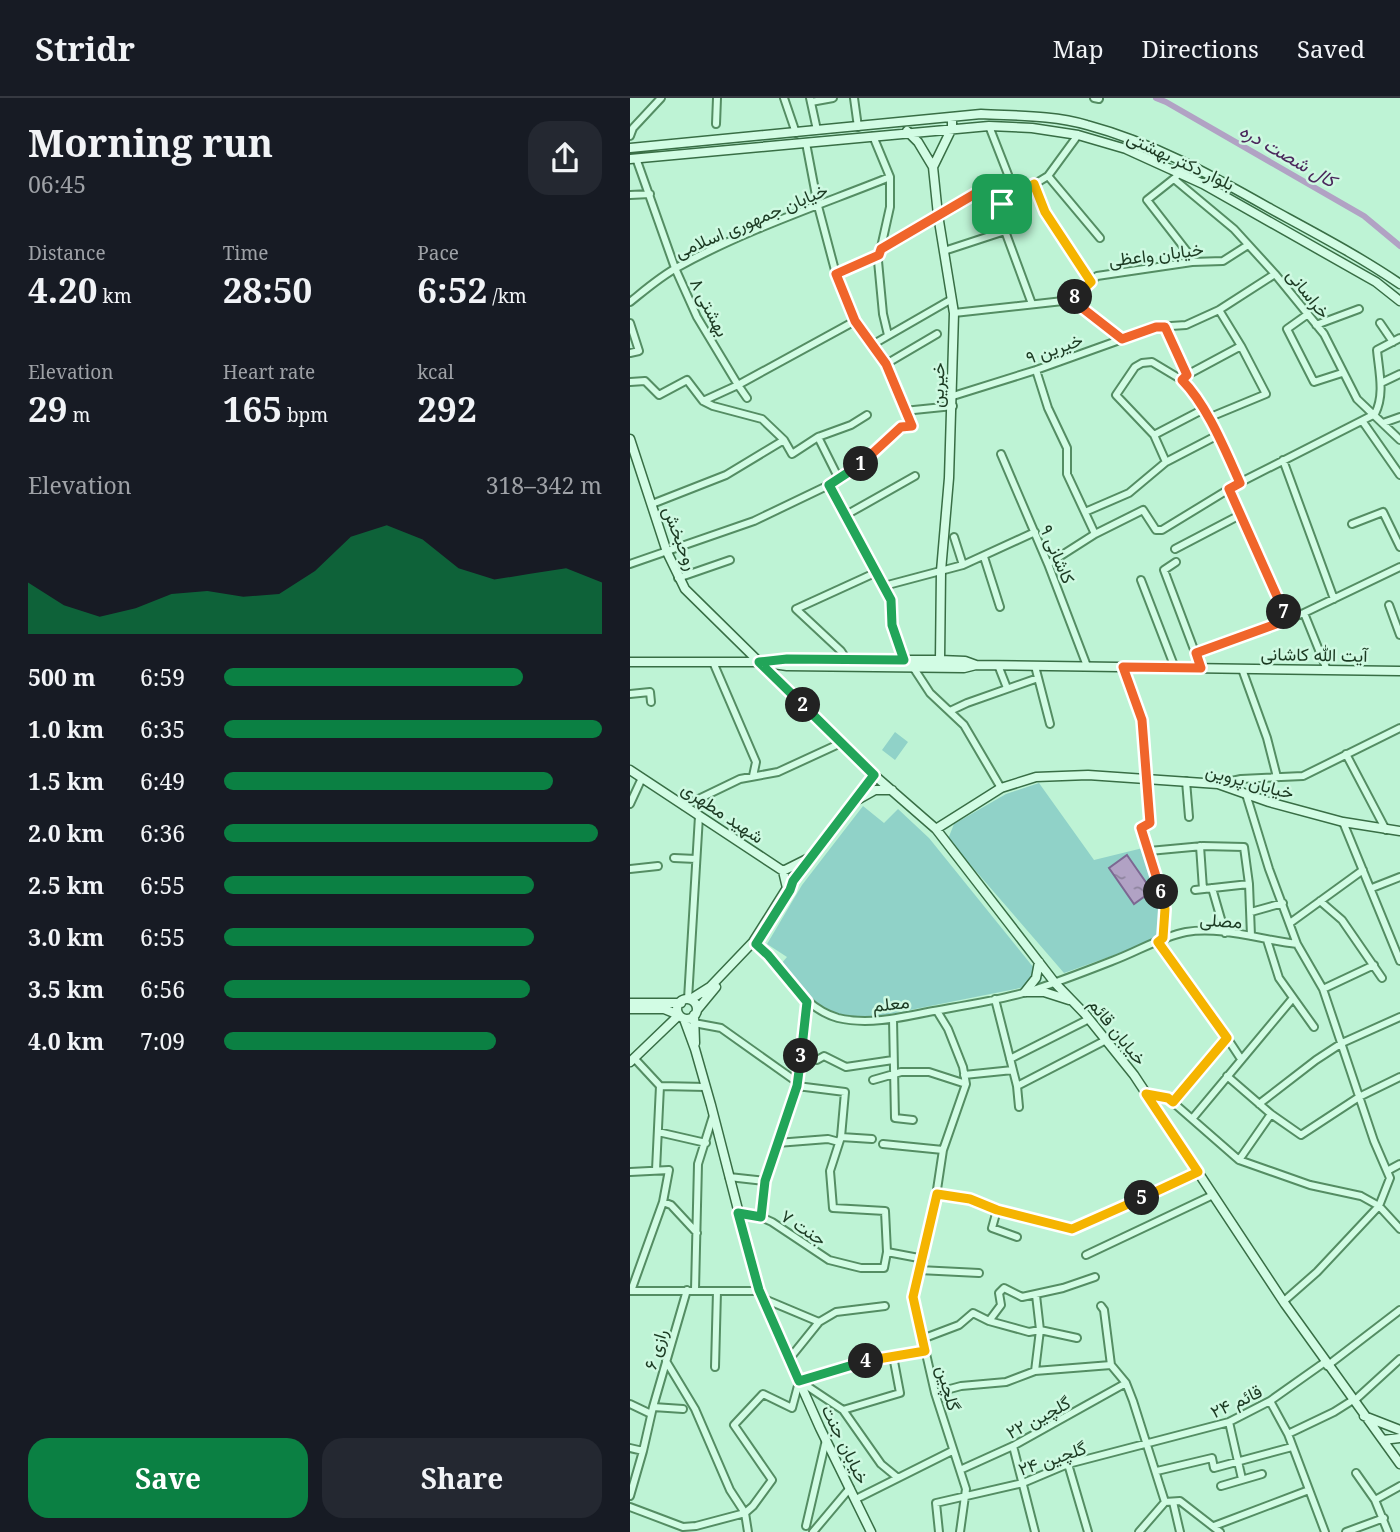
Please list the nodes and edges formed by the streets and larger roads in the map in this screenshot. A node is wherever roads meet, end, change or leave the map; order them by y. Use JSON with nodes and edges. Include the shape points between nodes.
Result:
{"nodes":[{"id":1,"x":662,"y":98,"type":"edge"},
{"id":2,"x":718,"y":98,"type":"edge"},
{"id":3,"x":784,"y":98,"type":"edge"},
{"id":4,"x":833,"y":98,"type":"edge"},
{"id":5,"x":854,"y":98,"type":"edge"},
{"id":6,"x":811,"y":100,"type":"edge"},
{"id":7,"x":952,"y":117,"type":"junction"},
{"id":8,"x":906,"y":121,"type":"junction"},
{"id":9,"x":716,"y":124,"type":"dead end"},
{"id":10,"x":989,"y":126,"type":"junction"},
{"id":11,"x":858,"y":127,"type":"junction"},
{"id":12,"x":952,"y":128,"type":"junction"},
{"id":13,"x":817,"y":131,"type":"junction"},
{"id":14,"x":796,"y":133,"type":"junction"},
{"id":15,"x":907,"y":133,"type":"junction"},
{"id":16,"x":1078,"y":135,"type":"junction"},
{"id":17,"x":630,"y":136,"type":"edge"},
{"id":18,"x":873,"y":136,"type":"junction"},
{"id":19,"x":720,"y":139,"type":"junction"},
{"id":20,"x":806,"y":143,"type":"junction"},
{"id":21,"x":630,"y":148,"type":"edge"},
{"id":22,"x":722,"y":151,"type":"junction"},
{"id":23,"x":633,"y":158,"type":"edge"},
{"id":24,"x":933,"y":167,"type":"junction"},
{"id":25,"x":1048,"y":176,"type":"junction"},
{"id":26,"x":1176,"y":176,"type":"junction"},
{"id":27,"x":890,"y":177,"type":"junction"},
{"id":28,"x":1034,"y":184,"type":"junction"},
{"id":29,"x":1213,"y":190,"type":"junction"},
{"id":30,"x":650,"y":194,"type":"junction"},
{"id":31,"x":630,"y":195,"type":"edge"},
{"id":32,"x":1016,"y":195,"type":"junction"},
{"id":33,"x":1205,"y":204,"type":"junction"},
{"id":34,"x":818,"y":206,"type":"junction"},
{"id":35,"x":938,"y":215,"type":"junction"},
{"id":36,"x":1293,"y":221,"type":"junction"},
{"id":37,"x":1287,"y":232,"type":"junction"},
{"id":38,"x":1100,"y":238,"type":"dead end"},
{"id":39,"x":1248,"y":245,"type":"junction"},
{"id":40,"x":944,"y":251,"type":"junction"},
{"id":41,"x":880,"y":252,"type":"junction"},
{"id":42,"x":1192,"y":262,"type":"junction"},
{"id":43,"x":675,"y":268,"type":"junction"},
{"id":44,"x":836,"y":274,"type":"junction"},
{"id":45,"x":1275,"y":274,"type":"junction"},
{"id":46,"x":1091,"y":282,"type":"junction"},
{"id":47,"x":1400,"y":284,"type":"edge"},
{"id":48,"x":952,"y":299,"type":"junction"},
{"id":49,"x":1072,"y":300,"type":"junction"},
{"id":50,"x":1400,"y":301,"type":"edge"},
{"id":51,"x":630,"y":302,"type":"edge"},
{"id":52,"x":1032,"y":304,"type":"junction"},
{"id":53,"x":1359,"y":309,"type":"dead end"},
{"id":54,"x":1219,"y":310,"type":"junction"},
{"id":55,"x":954,"y":313,"type":"junction"},
{"id":56,"x":1308,"y":314,"type":"junction"},
{"id":57,"x":855,"y":321,"type":"junction"},
{"id":58,"x":630,"y":323,"type":"edge"},
{"id":59,"x":1380,"y":323,"type":"dead end"},
{"id":60,"x":1316,"y":325,"type":"junction"},
{"id":61,"x":1165,"y":327,"type":"junction"},
{"id":62,"x":937,"y":334,"type":"dead end"},
{"id":63,"x":888,"y":335,"type":"junction"},
{"id":64,"x":1122,"y":339,"type":"junction"},
{"id":65,"x":1397,"y":340,"type":"edge"},
{"id":66,"x":873,"y":345,"type":"junction"},
{"id":67,"x":1241,"y":346,"type":"junction"},
{"id":68,"x":630,"y":353,"type":"edge"},
{"id":69,"x":886,"y":364,"type":"junction"},
{"id":70,"x":1035,"y":370,"type":"junction"},
{"id":71,"x":1342,"y":373,"type":"junction"},
{"id":72,"x":1400,"y":374,"type":"edge"},
{"id":73,"x":1184,"y":377,"type":"junction"},
{"id":74,"x":630,"y":382,"type":"edge"},
{"id":75,"x":1381,"y":383,"type":"junction"},
{"id":76,"x":738,"y":385,"type":"junction"},
{"id":77,"x":747,"y":398,"type":"dead end"},
{"id":78,"x":703,"y":401,"type":"junction"},
{"id":79,"x":953,"y":401,"type":"junction"},
{"id":80,"x":1202,"y":410,"type":"junction"},
{"id":81,"x":904,"y":411,"type":"junction"},
{"id":82,"x":1375,"y":414,"type":"junction"},
{"id":83,"x":867,"y":415,"type":"dead end"},
{"id":84,"x":1400,"y":417,"type":"edge"},
{"id":85,"x":1208,"y":418,"type":"junction"},
{"id":86,"x":1363,"y":422,"type":"junction"},
{"id":87,"x":1383,"y":423,"type":"junction"},
{"id":88,"x":1154,"y":435,"type":"junction"},
{"id":89,"x":1218,"y":435,"type":"junction"},
{"id":90,"x":818,"y":438,"type":"junction"},
{"id":91,"x":630,"y":439,"type":"edge"},
{"id":92,"x":784,"y":440,"type":"junction"},
{"id":93,"x":1400,"y":440,"type":"edge"},
{"id":94,"x":1001,"y":454,"type":"dead end"},
{"id":95,"x":1283,"y":460,"type":"junction"},
{"id":96,"x":1166,"y":462,"type":"junction"},
{"id":97,"x":1400,"y":475,"type":"edge"},
{"id":98,"x":915,"y":476,"type":"dead end"},
{"id":99,"x":839,"y":479,"type":"junction"},
{"id":100,"x":1240,"y":483,"type":"junction"},
{"id":101,"x":829,"y":485,"type":"junction"},
{"id":102,"x":1229,"y":489,"type":"junction"},
{"id":103,"x":652,"y":504,"type":"junction"},
{"id":104,"x":1085,"y":512,"type":"junction"},
{"id":105,"x":846,"y":515,"type":"junction"},
{"id":106,"x":1240,"y":516,"type":"junction"},
{"id":107,"x":1352,"y":524,"type":"dead end"},
{"id":108,"x":1035,"y":532,"type":"junction"},
{"id":109,"x":1095,"y":534,"type":"junction"},
{"id":110,"x":954,"y":537,"type":"dead end"},
{"id":111,"x":1400,"y":547,"type":"edge"},
{"id":112,"x":1175,"y":549,"type":"dead end"},
{"id":113,"x":667,"y":552,"type":"junction"},
{"id":114,"x":984,"y":556,"type":"junction"},
{"id":115,"x":730,"y":561,"type":"dead end"},
{"id":116,"x":1175,"y":562,"type":"dead end"},
{"id":117,"x":630,"y":564,"type":"edge"},
{"id":118,"x":1048,"y":564,"type":"junction"},
{"id":119,"x":963,"y":565,"type":"junction"},
{"id":120,"x":1400,"y":567,"type":"edge"},
{"id":121,"x":941,"y":570,"type":"junction"},
{"id":122,"x":877,"y":572,"type":"junction"},
{"id":123,"x":678,"y":578,"type":"junction"},
{"id":124,"x":1141,"y":580,"type":"dead end"},
{"id":125,"x":884,"y":586,"type":"junction"},
{"id":126,"x":1334,"y":598,"type":"junction"},
{"id":127,"x":1389,"y":605,"type":"dead end"},
{"id":128,"x":1000,"y":607,"type":"dead end"},
{"id":129,"x":1304,"y":613,"type":"junction"},
{"id":130,"x":1287,"y":620,"type":"junction"},
{"id":131,"x":1400,"y":635,"type":"edge"},
{"id":132,"x":1196,"y":653,"type":"junction"},
{"id":133,"x":847,"y":660,"type":"junction"},
{"id":134,"x":904,"y":660,"type":"junction"},
{"id":135,"x":940,"y":660,"type":"junction"},
{"id":136,"x":630,"y":662,"type":"edge"},
{"id":137,"x":713,"y":662,"type":"junction"},
{"id":138,"x":759,"y":662,"type":"junction"},
{"id":139,"x":976,"y":665,"type":"junction"},
{"id":140,"x":998,"y":665,"type":"junction"},
{"id":141,"x":1035,"y":666,"type":"junction"},
{"id":142,"x":1087,"y":666,"type":"junction"},
{"id":143,"x":914,"y":667,"type":"junction"},
{"id":144,"x":1123,"y":667,"type":"junction"},
{"id":145,"x":1175,"y":668,"type":"junction"},
{"id":146,"x":1201,"y":668,"type":"junction"},
{"id":147,"x":1242,"y":668,"type":"junction"},
{"id":148,"x":1327,"y":670,"type":"junction"},
{"id":149,"x":1400,"y":671,"type":"edge"},
{"id":150,"x":1038,"y":678,"type":"junction"},
{"id":151,"x":1007,"y":688,"type":"junction"},
{"id":152,"x":630,"y":694,"type":"edge"},
{"id":153,"x":650,"y":702,"type":"dead end"},
{"id":154,"x":950,"y":711,"type":"junction"},
{"id":155,"x":1050,"y":724,"type":"dead end"},
{"id":156,"x":1400,"y":728,"type":"edge"},
{"id":157,"x":841,"y":743,"type":"junction"},
{"id":158,"x":1346,"y":754,"type":"junction"},
{"id":159,"x":630,"y":770,"type":"edge"},
{"id":160,"x":874,"y":775,"type":"junction"},
{"id":161,"x":753,"y":776,"type":"junction"},
{"id":162,"x":1277,"y":777,"type":"junction"},
{"id":163,"x":642,"y":778,"type":"junction"},
{"id":164,"x":1148,"y":779,"type":"junction"},
{"id":165,"x":1186,"y":781,"type":"junction"},
{"id":166,"x":1218,"y":784,"type":"junction"},
{"id":167,"x":1001,"y":788,"type":"junction"},
{"id":168,"x":892,"y":790,"type":"junction"},
{"id":169,"x":1246,"y":794,"type":"junction"},
{"id":170,"x":853,"y":803,"type":"junction"},
{"id":171,"x":630,"y":804,"type":"edge"},
{"id":172,"x":684,"y":806,"type":"junction"},
{"id":173,"x":699,"y":816,"type":"junction"},
{"id":174,"x":1189,"y":817,"type":"dead end"},
{"id":175,"x":1343,"y":822,"type":"junction"},
{"id":176,"x":936,"y":829,"type":"junction"},
{"id":177,"x":1386,"y":830,"type":"junction"},
{"id":178,"x":1400,"y":831,"type":"edge"},
{"id":179,"x":1200,"y":846,"type":"junction"},
{"id":180,"x":1149,"y":851,"type":"junction"},
{"id":181,"x":812,"y":856,"type":"junction"},
{"id":182,"x":674,"y":858,"type":"dead end"},
{"id":183,"x":696,"y":859,"type":"junction"},
{"id":184,"x":658,"y":866,"type":"dead end"},
{"id":185,"x":630,"y":869,"type":"edge"},
{"id":186,"x":1363,"y":870,"type":"junction"},
{"id":187,"x":783,"y":871,"type":"junction"},
{"id":188,"x":1400,"y":877,"type":"edge"},
{"id":189,"x":790,"y":884,"type":"junction"},
{"id":190,"x":1249,"y":884,"type":"junction"},
{"id":191,"x":1212,"y":888,"type":"junction"},
{"id":192,"x":1372,"y":888,"type":"junction"},
{"id":193,"x":1320,"y":901,"type":"junction"},
{"id":194,"x":1283,"y":903,"type":"junction"},
{"id":195,"x":1251,"y":912,"type":"junction"},
{"id":196,"x":1290,"y":923,"type":"junction"},
{"id":197,"x":1225,"y":933,"type":"junction"},
{"id":198,"x":1251,"y":936,"type":"junction"},
{"id":199,"x":1160,"y":940,"type":"junction"},
{"id":200,"x":1267,"y":940,"type":"junction"},
{"id":201,"x":756,"y":944,"type":"junction"},
{"id":202,"x":1297,"y":944,"type":"junction"},
{"id":203,"x":1400,"y":961,"type":"edge"},
{"id":204,"x":1039,"y":962,"type":"junction"},
{"id":205,"x":1374,"y":965,"type":"junction"},
{"id":206,"x":1382,"y":978,"type":"dead end"},
{"id":207,"x":1055,"y":983,"type":"junction"},
{"id":208,"x":1323,"y":989,"type":"junction"},
{"id":209,"x":1025,"y":992,"type":"junction"},
{"id":210,"x":1293,"y":998,"type":"junction"},
{"id":211,"x":995,"y":999,"type":"junction"},
{"id":212,"x":687,"y":1000,"type":"junction"},
{"id":213,"x":1072,"y":1001,"type":"junction"},
{"id":214,"x":807,"y":1002,"type":"junction"},
{"id":215,"x":630,"y":1003,"type":"edge"},
{"id":216,"x":630,"y":1009,"type":"edge"},
{"id":217,"x":937,"y":1011,"type":"junction"},
{"id":218,"x":695,"y":1016,"type":"junction"},
{"id":219,"x":681,"y":1017,"type":"junction"},
{"id":220,"x":1400,"y":1017,"type":"edge"},
{"id":221,"x":893,"y":1019,"type":"junction"},
{"id":222,"x":1088,"y":1019,"type":"junction"},
{"id":223,"x":1314,"y":1027,"type":"dead end"},
{"id":224,"x":1227,"y":1038,"type":"junction"},
{"id":225,"x":1106,"y":1040,"type":"junction"},
{"id":226,"x":1342,"y":1043,"type":"junction"},
{"id":227,"x":695,"y":1049,"type":"junction"},
{"id":228,"x":801,"y":1055,"type":"junction"},
{"id":229,"x":1010,"y":1059,"type":"junction"},
{"id":230,"x":1241,"y":1059,"type":"junction"},
{"id":231,"x":632,"y":1060,"type":"edge"},
{"id":232,"x":893,"y":1060,"type":"junction"},
{"id":233,"x":1013,"y":1070,"type":"junction"},
{"id":234,"x":893,"y":1074,"type":"junction"},
{"id":235,"x":964,"y":1075,"type":"junction"},
{"id":236,"x":1227,"y":1076,"type":"junction"},
{"id":237,"x":1400,"y":1077,"type":"edge"},
{"id":238,"x":873,"y":1080,"type":"dead end"},
{"id":239,"x":797,"y":1084,"type":"junction"},
{"id":240,"x":966,"y":1084,"type":"junction"},
{"id":241,"x":660,"y":1086,"type":"junction"},
{"id":242,"x":1017,"y":1086,"type":"junction"},
{"id":243,"x":705,"y":1087,"type":"junction"},
{"id":244,"x":1146,"y":1094,"type":"junction"},
{"id":245,"x":1359,"y":1097,"type":"junction"},
{"id":246,"x":1173,"y":1102,"type":"junction"},
{"id":247,"x":1259,"y":1104,"type":"junction"},
{"id":248,"x":1018,"y":1107,"type":"dead end"},
{"id":249,"x":1271,"y":1114,"type":"junction"},
{"id":250,"x":713,"y":1116,"type":"junction"},
{"id":251,"x":1192,"y":1119,"type":"junction"},
{"id":252,"x":913,"y":1120,"type":"dead end"},
{"id":253,"x":658,"y":1132,"type":"junction"},
{"id":254,"x":872,"y":1139,"type":"dead end"},
{"id":255,"x":840,"y":1140,"type":"junction"},
{"id":256,"x":706,"y":1143,"type":"junction"},
{"id":257,"x":777,"y":1143,"type":"junction"},
{"id":258,"x":883,"y":1144,"type":"dead end"},
{"id":259,"x":943,"y":1150,"type":"junction"},
{"id":260,"x":1238,"y":1160,"type":"junction"},
{"id":261,"x":1400,"y":1164,"type":"edge"},
{"id":262,"x":656,"y":1171,"type":"junction"},
{"id":263,"x":1387,"y":1171,"type":"junction"},
{"id":264,"x":630,"y":1172,"type":"edge"},
{"id":265,"x":1198,"y":1172,"type":"junction"},
{"id":266,"x":729,"y":1177,"type":"junction"},
{"id":267,"x":765,"y":1181,"type":"junction"},
{"id":268,"x":937,"y":1194,"type":"junction"},
{"id":269,"x":1213,"y":1195,"type":"junction"},
{"id":270,"x":663,"y":1202,"type":"junction"},
{"id":271,"x":1379,"y":1206,"type":"junction"},
{"id":272,"x":997,"y":1210,"type":"junction"},
{"id":273,"x":738,"y":1213,"type":"junction"},
{"id":274,"x":761,"y":1217,"type":"junction"},
{"id":275,"x":1400,"y":1229,"type":"edge"},
{"id":276,"x":697,"y":1233,"type":"junction"},
{"id":277,"x":1017,"y":1237,"type":"dead end"},
{"id":278,"x":887,"y":1252,"type":"junction"},
{"id":279,"x":1086,"y":1255,"type":"dead end"},
{"id":280,"x":924,"y":1259,"type":"junction"},
{"id":281,"x":919,"y":1270,"type":"junction"},
{"id":282,"x":979,"y":1273,"type":"dead end"},
{"id":283,"x":1096,"y":1277,"type":"dead end"},
{"id":284,"x":691,"y":1290,"type":"junction"},
{"id":285,"x":717,"y":1290,"type":"junction"},
{"id":286,"x":630,"y":1291,"type":"edge"},
{"id":287,"x":760,"y":1294,"type":"junction"},
{"id":288,"x":1036,"y":1295,"type":"junction"},
{"id":289,"x":1284,"y":1301,"type":"junction"},
{"id":290,"x":885,"y":1306,"type":"dead end"},
{"id":291,"x":1101,"y":1306,"type":"dead end"},
{"id":292,"x":1400,"y":1310,"type":"edge"},
{"id":293,"x":989,"y":1321,"type":"junction"},
{"id":294,"x":819,"y":1322,"type":"junction"},
{"id":295,"x":1040,"y":1330,"type":"junction"},
{"id":296,"x":1077,"y":1338,"type":"dead end"},
{"id":297,"x":922,"y":1339,"type":"junction"},
{"id":298,"x":925,"y":1351,"type":"junction"},
{"id":299,"x":893,"y":1356,"type":"junction"},
{"id":300,"x":790,"y":1358,"type":"junction"},
{"id":301,"x":1400,"y":1359,"type":"edge"},
{"id":302,"x":666,"y":1361,"type":"junction"},
{"id":303,"x":1326,"y":1364,"type":"junction"},
{"id":304,"x":1111,"y":1365,"type":"junction"},
{"id":305,"x":715,"y":1367,"type":"dead end"},
{"id":306,"x":1035,"y":1371,"type":"junction"},
{"id":307,"x":799,"y":1381,"type":"junction"},
{"id":308,"x":1126,"y":1383,"type":"junction"},
{"id":309,"x":935,"y":1393,"type":"junction"},
{"id":310,"x":1270,"y":1401,"type":"junction"},
{"id":311,"x":1354,"y":1401,"type":"junction"},
{"id":312,"x":630,"y":1404,"type":"edge"},
{"id":313,"x":683,"y":1409,"type":"dead end"},
{"id":314,"x":652,"y":1410,"type":"junction"},
{"id":315,"x":843,"y":1410,"type":"junction"},
{"id":316,"x":1364,"y":1416,"type":"junction"},
{"id":317,"x":1229,"y":1423,"type":"junction"},
{"id":318,"x":1400,"y":1430,"type":"edge"},
{"id":319,"x":1288,"y":1434,"type":"junction"},
{"id":320,"x":1400,"y":1438,"type":"edge"},
{"id":321,"x":826,"y":1440,"type":"junction"},
{"id":322,"x":1382,"y":1440,"type":"junction"},
{"id":323,"x":1148,"y":1443,"type":"junction"},
{"id":324,"x":1013,"y":1446,"type":"junction"},
{"id":325,"x":1292,"y":1447,"type":"junction"},
{"id":326,"x":630,"y":1448,"type":"edge"},
{"id":327,"x":643,"y":1451,"type":"junction"},
{"id":328,"x":952,"y":1451,"type":"junction"},
{"id":329,"x":1238,"y":1461,"type":"junction"},
{"id":330,"x":1068,"y":1464,"type":"junction"},
{"id":331,"x":1400,"y":1464,"type":"edge"},
{"id":332,"x":960,"y":1470,"type":"junction"},
{"id":333,"x":1157,"y":1471,"type":"junction"},
{"id":334,"x":1356,"y":1473,"type":"dead end"},
{"id":335,"x":1262,"y":1474,"type":"dead end"},
{"id":336,"x":898,"y":1478,"type":"junction"},
{"id":337,"x":1242,"y":1479,"type":"junction"},
{"id":338,"x":1023,"y":1483,"type":"junction"},
{"id":339,"x":1221,"y":1486,"type":"dead end"},
{"id":340,"x":1400,"y":1486,"type":"edge"},
{"id":341,"x":850,"y":1488,"type":"junction"},
{"id":342,"x":1309,"y":1490,"type":"junction"},
{"id":343,"x":630,"y":1496,"type":"edge"},
{"id":344,"x":965,"y":1497,"type":"junction"},
{"id":345,"x":856,"y":1499,"type":"junction"},
{"id":346,"x":1375,"y":1500,"type":"junction"},
{"id":347,"x":1169,"y":1502,"type":"junction"},
{"id":348,"x":630,"y":1507,"type":"edge"},
{"id":349,"x":745,"y":1513,"type":"junction"},
{"id":350,"x":1384,"y":1518,"type":"junction"},
{"id":351,"x":716,"y":1522,"type":"junction"},
{"id":352,"x":806,"y":1526,"type":"dead end"},
{"id":353,"x":1211,"y":1527,"type":"edge"},
{"id":354,"x":718,"y":1532,"type":"edge"},
{"id":355,"x":748,"y":1532,"type":"edge"},
{"id":356,"x":813,"y":1532,"type":"edge"},
{"id":357,"x":871,"y":1532,"type":"edge"},
{"id":358,"x":939,"y":1532,"type":"edge"},
{"id":359,"x":960,"y":1532,"type":"edge"},
{"id":360,"x":1035,"y":1532,"type":"edge"},
{"id":361,"x":1088,"y":1532,"type":"edge"},
{"id":362,"x":1139,"y":1532,"type":"edge"},
{"id":363,"x":1180,"y":1532,"type":"edge"},
{"id":364,"x":1220,"y":1532,"type":"edge"},
{"id":365,"x":1325,"y":1532,"type":"edge"},
{"id":366,"x":1346,"y":1532,"type":"edge"},
{"id":367,"x":1388,"y":1532,"type":"edge"}],
"edges":[{"from":1,"to":17,"type":"street","via":[[649,108]]},
{"from":2,"to":9,"type":"street"},
{"from":3,"to":14,"type":"street"},
{"from":4,"to":6,"type":"street"},
{"from":5,"to":11,"type":"street"},
{"from":6,"to":13,"type":"street"},
{"from":7,"to":8,"type":"street","name":"بلوار دکتر بهشتی"},
{"from":7,"to":12,"type":"street"},
{"from":7,"to":36,"type":"street","name":"بلوار دکتر بهشتی","via":[[1033,117],[1084,124],[1132,138],[1186,161]]},
{"from":8,"to":11,"type":"street","name":"بلوار دکتر بهشتی"},
{"from":8,"to":15,"type":"street"},
{"from":10,"to":12,"type":"street","name":"بلوار دکتر بهشتی"},
{"from":10,"to":16,"type":"street","name":"بلوار دکتر بهشتی"},
{"from":10,"to":32,"type":"street"},
{"from":11,"to":13,"type":"street","name":"بلوار دکتر بهشتی"},
{"from":12,"to":15,"type":"street","name":"بلوار دکتر بهشتی"},
{"from":12,"to":24,"type":"street"},
{"from":13,"to":14,"type":"street","name":"بلوار دکتر بهشتی"},
{"from":14,"to":19,"type":"street","name":"بلوار دکتر بهشتی"},
{"from":15,"to":18,"type":"street","name":"بلوار دکتر بهشتی"},
{"from":15,"to":24,"type":"street","name":"خیرین"},
{"from":16,"to":25,"type":"street"},
{"from":16,"to":26,"type":"street","name":"بلوار دکتر بهشتی","via":[[1126,149]]},
{"from":18,"to":20,"type":"street","name":"بلوار دکتر بهشتی"},
{"from":18,"to":27,"type":"street"},
{"from":19,"to":21,"type":"street","name":"بلوار دکتر بهشتی"},
{"from":19,"to":22,"type":"street"},
{"from":20,"to":22,"type":"street","name":"بلوار دکتر بهشتی"},
{"from":20,"to":34,"type":"street"},
{"from":22,"to":23,"type":"street","name":"بلوار دکتر بهشتی"},
{"from":23,"to":30,"type":"street","name":"بهشتی ۸"},
{"from":24,"to":35,"type":"street","name":"خیرین"},
{"from":25,"to":28,"type":"street"},
{"from":25,"to":38,"type":"street"},
{"from":26,"to":29,"type":"street","name":"بلوار دکتر بهشتی"},
{"from":26,"to":33,"type":"street","name":"خراسانی"},
{"from":26,"to":42,"type":"street","via":[[1147,200]]},
{"from":27,"to":34,"type":"street","name":"خیابان جمهوری اسلامی"},
{"from":27,"to":41,"type":"street","via":[[890,207]]},
{"from":28,"to":32,"type":"street"},
{"from":28,"to":46,"type":"street","via":[[1045,212]]},
{"from":29,"to":33,"type":"street"},
{"from":29,"to":37,"type":"street","name":"بلوار دکتر بهشتی"},
{"from":30,"to":31,"type":"street"},
{"from":30,"to":43,"type":"street","name":"بهشتی ۸"},
{"from":32,"to":35,"type":"street","via":[[1002,204],[990,185]]},
{"from":33,"to":39,"type":"street","name":"خراسانی"},
{"from":34,"to":43,"type":"street","name":"خیابان جمهوری اسلامی"},
{"from":34,"to":44,"type":"street"},
{"from":35,"to":40,"type":"street","name":"خیرین"},
{"from":35,"to":41,"type":"street"},
{"from":36,"to":37,"type":"street"},
{"from":36,"to":47,"type":"street","name":"بلوار دکتر بهشتی"},
{"from":37,"to":50,"type":"street","name":"بلوار دکتر بهشتی","via":[[1376,282]]},
{"from":39,"to":42,"type":"street","name":"خیابان واعظی","via":[[1223,261]]},
{"from":39,"to":45,"type":"street","name":"خراسانی"},
{"from":40,"to":48,"type":"street","name":"خیرین"},
{"from":40,"to":52,"type":"street","via":[[1005,231]]},
{"from":41,"to":44,"type":"street"},
{"from":41,"to":63,"type":"street"},
{"from":42,"to":46,"type":"street","name":"خیابان واعظی","via":[[1114,272]]},
{"from":43,"to":51,"type":"street","name":"خیابان جمهوری اسلامی"},
{"from":43,"to":76,"type":"street","name":"بهشتی ۸","via":[[697,317]]},
{"from":44,"to":57,"type":"street"},
{"from":45,"to":54,"type":"street","name":"خیرین ۹"},
{"from":45,"to":56,"type":"street","name":"خراسانی"},
{"from":46,"to":49,"type":"street","name":"خیابان واعظی"},
{"from":48,"to":55,"type":"street","name":"خیرین"},
{"from":48,"to":63,"type":"street"},
{"from":49,"to":52,"type":"street"},
{"from":49,"to":64,"type":"street"},
{"from":52,"to":55,"type":"street"},
{"from":53,"to":60,"type":"street"},
{"from":54,"to":61,"type":"street","name":"خیرین ۹","via":[[1186,325]]},
{"from":54,"to":67,"type":"street"},
{"from":55,"to":79,"type":"street","name":"خیرین"},
{"from":56,"to":60,"type":"street","name":"خراسانی"},
{"from":56,"to":71,"type":"street","via":[[1287,329],[1314,382]]},
{"from":57,"to":66,"type":"street"},
{"from":57,"to":76,"type":"street"},
{"from":58,"to":68,"type":"street","via":[[639,351]]},
{"from":59,"to":65,"type":"street"},
{"from":60,"to":71,"type":"street","name":"خراسانی"},
{"from":61,"to":64,"type":"street","name":"خیرین ۹"},
{"from":61,"to":73,"type":"street"},
{"from":62,"to":69,"type":"street"},
{"from":63,"to":66,"type":"street"},
{"from":64,"to":70,"type":"street","name":"خیرین ۹"},
{"from":65,"to":75,"type":"street","via":[[1377,350]]},
{"from":66,"to":69,"type":"street"},
{"from":67,"to":73,"type":"street"},
{"from":67,"to":85,"type":"street","via":[[1266,394]]},
{"from":69,"to":81,"type":"street"},
{"from":70,"to":79,"type":"street","name":"خیرین ۹"},
{"from":70,"to":104,"type":"street","via":[[1068,448],[1068,474]]},
{"from":71,"to":82,"type":"street","name":"خراسانی","via":[[1357,398]]},
{"from":72,"to":75,"type":"street"},
{"from":73,"to":80,"type":"street"},
{"from":73,"to":88,"type":"street","via":[[1142,362],[1116,395]]},
{"from":74,"to":78,"type":"street","via":[[645,381],[659,395],[687,380]]},
{"from":75,"to":82,"type":"street"},
{"from":76,"to":77,"type":"street","name":"بهشتی ۸"},
{"from":76,"to":78,"type":"street"},
{"from":78,"to":92,"type":"street","via":[[762,419]]},
{"from":79,"to":81,"type":"street","name":"خیرین ۹"},
{"from":79,"to":121,"type":"street","name":"خیرین"},
{"from":80,"to":85,"type":"street"},
{"from":80,"to":88,"type":"street"},
{"from":81,"to":99,"type":"street","via":[[912,426],[901,427]]},
{"from":82,"to":86,"type":"street"},
{"from":82,"to":87,"type":"street","name":"خراسانی"},
{"from":83,"to":90,"type":"street"},
{"from":84,"to":87,"type":"street"},
{"from":85,"to":89,"type":"street"},
{"from":86,"to":95,"type":"street"},
{"from":86,"to":97,"type":"street"},
{"from":87,"to":93,"type":"street","name":"خراسانی"},
{"from":88,"to":96,"type":"street"},
{"from":89,"to":96,"type":"street"},
{"from":89,"to":100,"type":"street"},
{"from":90,"to":92,"type":"street","via":[[792,454]]},
{"from":90,"to":99,"type":"street"},
{"from":91,"to":103,"type":"street","name":"روحبخش"},
{"from":92,"to":103,"type":"street","via":[[726,475]]},
{"from":94,"to":108,"type":"street","name":"کاشانی ۹"},
{"from":95,"to":100,"type":"street"},
{"from":95,"to":126,"type":"street"},
{"from":96,"to":104,"type":"street","via":[[1129,493]]},
{"from":98,"to":105,"type":"street"},
{"from":99,"to":101,"type":"street"},
{"from":100,"to":102,"type":"street"},
{"from":101,"to":105,"type":"street"},
{"from":101,"to":113,"type":"street","via":[[754,521]]},
{"from":102,"to":106,"type":"street"},
{"from":102,"to":109,"type":"street","via":[[1159,531],[1143,510]]},
{"from":103,"to":113,"type":"street","name":"روحبخش"},
{"from":104,"to":109,"type":"street"},
{"from":105,"to":122,"type":"street"},
{"from":106,"to":112,"type":"street"},
{"from":106,"to":130,"type":"street"},
{"from":107,"to":111,"type":"street","via":[[1383,512]]},
{"from":108,"to":114,"type":"street"},
{"from":108,"to":118,"type":"street","name":"کاشانی ۹"},
{"from":109,"to":118,"type":"street"},
{"from":110,"to":119,"type":"street"},
{"from":113,"to":117,"type":"street"},
{"from":113,"to":123,"type":"street","name":"روحبخش"},
{"from":114,"to":119,"type":"street"},
{"from":114,"to":128,"type":"street"},
{"from":115,"to":123,"type":"street"},
{"from":116,"to":132,"type":"street","via":[[1164,570]]},
{"from":118,"to":142,"type":"street","name":"کاشانی ۹"},
{"from":119,"to":121,"type":"street"},
{"from":120,"to":126,"type":"street"},
{"from":121,"to":125,"type":"street"},
{"from":121,"to":135,"type":"street","name":"خیرین"},
{"from":122,"to":125,"type":"street"},
{"from":122,"to":133,"type":"street","via":[[796,609]]},
{"from":123,"to":138,"type":"street","name":"روحبخش"},
{"from":124,"to":145,"type":"street"},
{"from":125,"to":134,"type":"street"},
{"from":126,"to":129,"type":"street"},
{"from":127,"to":131,"type":"street"},
{"from":129,"to":130,"type":"street"},
{"from":129,"to":148,"type":"street"},
{"from":130,"to":132,"type":"street"},
{"from":132,"to":146,"type":"street"},
{"from":133,"to":134,"type":"street","name":"آیت الله کاشانی"},
{"from":133,"to":138,"type":"street","name":"آیت الله کاشانی"},
{"from":134,"to":135,"type":"street","name":"آیت الله کاشانی"},
{"from":135,"to":139,"type":"street","name":"آیت الله کاشانی"},
{"from":136,"to":137,"type":"street","name":"آیت الله کاشانی"},
{"from":137,"to":138,"type":"street","name":"آیت الله کاشانی"},
{"from":137,"to":161,"type":"street","via":[[756,762]]},
{"from":138,"to":143,"type":"street","name":"آیت الله کاشانی"},
{"from":138,"to":157,"type":"street","name":"خیابان قائم"},
{"from":139,"to":140,"type":"street","name":"آیت الله کاشانی"},
{"from":139,"to":143,"type":"street","name":"آیت الله کاشانی"},
{"from":140,"to":141,"type":"street","name":"آیت الله کاشانی"},
{"from":140,"to":151,"type":"street"},
{"from":141,"to":142,"type":"street","name":"آیت الله کاشانی"},
{"from":141,"to":150,"type":"street"},
{"from":142,"to":144,"type":"street","name":"آیت الله کاشانی"},
{"from":143,"to":154,"type":"street","via":[[930,693]]},
{"from":144,"to":145,"type":"street","name":"آیت الله کاشانی"},
{"from":144,"to":164,"type":"street","via":[[1142,720]]},
{"from":145,"to":146,"type":"street","name":"آیت الله کاشانی"},
{"from":146,"to":147,"type":"street","name":"آیت الله کاشانی"},
{"from":147,"to":148,"type":"street","name":"آیت الله کاشانی"},
{"from":147,"to":162,"type":"street"},
{"from":148,"to":149,"type":"street","name":"آیت الله کاشانی"},
{"from":150,"to":151,"type":"street"},
{"from":150,"to":155,"type":"street"},
{"from":151,"to":154,"type":"street"},
{"from":152,"to":153,"type":"street","via":[[650,692]]},
{"from":154,"to":167,"type":"street","via":[[964,724]]},
{"from":156,"to":158,"type":"street"},
{"from":157,"to":160,"type":"street","name":"خیابان قائم"},
{"from":157,"to":161,"type":"street","via":[[778,772]]},
{"from":158,"to":162,"type":"street","via":[[1303,776]]},
{"from":158,"to":177,"type":"street"},
{"from":159,"to":163,"type":"street","name":"شهید مطهری"},
{"from":160,"to":168,"type":"street","name":"خیابان قائم"},
{"from":160,"to":170,"type":"street"},
{"from":161,"to":172,"type":"street"},
{"from":162,"to":166,"type":"street"},
{"from":163,"to":171,"type":"street"},
{"from":163,"to":172,"type":"street","name":"شهید مطهری"},
{"from":164,"to":165,"type":"street","name":"خیابان پروین"},
{"from":164,"to":167,"type":"street","name":"خیابان پروین","via":[[1036,777]]},
{"from":164,"to":180,"type":"street","via":[[1150,823],[1141,828]]},
{"from":165,"to":166,"type":"street","name":"خیابان پروین"},
{"from":165,"to":174,"type":"street"},
{"from":166,"to":169,"type":"street","name":"خیابان پروین"},
{"from":167,"to":176,"type":"street","name":"خیابان پروین"},
{"from":168,"to":170,"type":"street","via":[[875,790]]},
{"from":168,"to":176,"type":"street","name":"خیابان قائم"},
{"from":169,"to":175,"type":"street","name":"خیابان پروین"},
{"from":169,"to":194,"type":"street"},
{"from":170,"to":181,"type":"street"},
{"from":172,"to":173,"type":"street","name":"شهید مطهری"},
{"from":173,"to":183,"type":"street"},
{"from":173,"to":187,"type":"street","name":"شهید مطهری"},
{"from":175,"to":177,"type":"street","name":"خیابان پروین"},
{"from":175,"to":186,"type":"street"},
{"from":176,"to":204,"type":"street","name":"خیابان قائم"},
{"from":177,"to":178,"type":"street","name":"خیابان پروین"},
{"from":179,"to":180,"type":"street"},
{"from":179,"to":190,"type":"street","via":[[1244,848]]},
{"from":179,"to":191,"type":"street","via":[[1199,889]]},
{"from":180,"to":199,"type":"street","via":[[1165,909]]},
{"from":181,"to":187,"type":"street"},
{"from":181,"to":189,"type":"street"},
{"from":182,"to":183,"type":"street"},
{"from":183,"to":212,"type":"street"},
{"from":184,"to":185,"type":"street"},
{"from":186,"to":192,"type":"street"},
{"from":186,"to":193,"type":"street"},
{"from":187,"to":189,"type":"street"},
{"from":188,"to":192,"type":"street"},
{"from":189,"to":201,"type":"street"},
{"from":189,"to":212,"type":"street","via":[[753,942],[710,987]]},
{"from":190,"to":191,"type":"street"},
{"from":190,"to":195,"type":"street"},
{"from":191,"to":197,"type":"street"},
{"from":192,"to":203,"type":"street"},
{"from":193,"to":196,"type":"street"},
{"from":193,"to":205,"type":"street","via":[[1342,920]]},
{"from":194,"to":195,"type":"street"},
{"from":194,"to":196,"type":"street"},
{"from":195,"to":198,"type":"street"},
{"from":196,"to":202,"type":"street"},
{"from":197,"to":198,"type":"street","name":"مصلی"},
{"from":197,"to":199,"type":"street","name":"مصلی","via":[[1189,932]]},
{"from":198,"to":200,"type":"street","name":"مصلی"},
{"from":199,"to":207,"type":"street","name":"مصلی"},
{"from":199,"to":224,"type":"street"},
{"from":200,"to":202,"type":"street","name":"مصلی"},
{"from":200,"to":210,"type":"street","via":[[1279,978]]},
{"from":201,"to":214,"type":"street","name":"معلم"},
{"from":201,"to":218,"type":"street","via":[[713,989]]},
{"from":202,"to":208,"type":"street"},
{"from":204,"to":207,"type":"street","name":"خیابان قائم"},
{"from":204,"to":209,"type":"street","via":[[1036,978]]},
{"from":205,"to":206,"type":"street"},
{"from":205,"to":208,"type":"street"},
{"from":207,"to":209,"type":"street","name":"معلم"},
{"from":207,"to":213,"type":"street","name":"خیابان قائم"},
{"from":208,"to":226,"type":"street"},
{"from":209,"to":211,"type":"street","name":"معلم"},
{"from":209,"to":213,"type":"street","via":[[1044,992]]},
{"from":210,"to":223,"type":"street"},
{"from":210,"to":230,"type":"street"},
{"from":211,"to":217,"type":"street","name":"معلم"},
{"from":211,"to":229,"type":"street"},
{"from":212,"to":215,"type":"street"},
{"from":212,"to":218,"type":"street","via":[[697,1004]]},
{"from":212,"to":219,"type":"street","via":[[678,1008]]},
{"from":213,"to":222,"type":"street","name":"خیابان قائم"},
{"from":214,"to":221,"type":"street","name":"معلم","via":[[837,1018]]},
{"from":214,"to":228,"type":"street"},
{"from":216,"to":219,"type":"street","via":[[664,1009]]},
{"from":217,"to":221,"type":"street","name":"معلم"},
{"from":217,"to":235,"type":"street"},
{"from":218,"to":219,"type":"street"},
{"from":218,"to":227,"type":"street","name":"خیابان جنت"},
{"from":218,"to":239,"type":"street","via":[[721,1028]]},
{"from":219,"to":227,"type":"street","name":"خیابان جنت"},
{"from":219,"to":231,"type":"street"},
{"from":220,"to":226,"type":"street"},
{"from":221,"to":232,"type":"street"},
{"from":222,"to":225,"type":"street","name":"خیابان قائم"},
{"from":222,"to":229,"type":"street"},
{"from":224,"to":230,"type":"street"},
{"from":224,"to":246,"type":"street"},
{"from":225,"to":242,"type":"street"},
{"from":225,"to":244,"type":"street","name":"خیابان قائم"},
{"from":226,"to":245,"type":"street"},
{"from":226,"to":247,"type":"street"},
{"from":227,"to":243,"type":"street","name":"خیابان جنت"},
{"from":228,"to":232,"type":"street","via":[[817,1060],[824,1056],[846,1067]]},
{"from":228,"to":239,"type":"street"},
{"from":229,"to":233,"type":"street"},
{"from":230,"to":236,"type":"street"},
{"from":231,"to":241,"type":"street"},
{"from":232,"to":234,"type":"street"},
{"from":233,"to":235,"type":"street"},
{"from":233,"to":242,"type":"street"},
{"from":234,"to":238,"type":"street"},
{"from":234,"to":240,"type":"street","via":[[929,1072]]},
{"from":234,"to":252,"type":"street","via":[[895,1118]]},
{"from":235,"to":240,"type":"street"},
{"from":236,"to":247,"type":"street"},
{"from":236,"to":251,"type":"street"},
{"from":237,"to":245,"type":"street"},
{"from":239,"to":255,"type":"street","via":[[845,1092]]},
{"from":239,"to":257,"type":"street"},
{"from":240,"to":259,"type":"street","name":"گلچین"},
{"from":241,"to":243,"type":"street"},
{"from":241,"to":253,"type":"street"},
{"from":242,"to":248,"type":"street"},
{"from":243,"to":250,"type":"street","name":"خیابان جنت"},
{"from":244,"to":246,"type":"street"},
{"from":244,"to":265,"type":"street","name":"خیابان قائم"},
{"from":245,"to":249,"type":"street","via":[[1301,1135]]},
{"from":245,"to":263,"type":"street"},
{"from":246,"to":251,"type":"street"},
{"from":247,"to":249,"type":"street"},
{"from":249,"to":260,"type":"street"},
{"from":250,"to":256,"type":"street","name":"رازی ۶"},
{"from":250,"to":266,"type":"street","name":"خیابان جنت"},
{"from":251,"to":260,"type":"street"},
{"from":253,"to":256,"type":"street"},
{"from":253,"to":262,"type":"street"},
{"from":254,"to":255,"type":"street"},
{"from":255,"to":257,"type":"street"},
{"from":255,"to":278,"type":"street","via":[[830,1171],[833,1208],[885,1211]]},
{"from":256,"to":276,"type":"street","name":"رازی ۶","via":[[698,1164]]},
{"from":257,"to":267,"type":"street"},
{"from":258,"to":259,"type":"street"},
{"from":259,"to":268,"type":"street","name":"گلچین"},
{"from":260,"to":271,"type":"street","via":[[1310,1185],[1361,1196]]},
{"from":261,"to":263,"type":"street"},
{"from":262,"to":264,"type":"street"},
{"from":262,"to":270,"type":"street","via":[[669,1170]]},
{"from":263,"to":271,"type":"street","via":[[1390,1178]]},
{"from":265,"to":269,"type":"street","name":"خیابان قائم"},
{"from":265,"to":272,"type":"street","via":[[1072,1229]]},
{"from":266,"to":267,"type":"street"},
{"from":266,"to":273,"type":"street","name":"خیابان جنت"},
{"from":267,"to":274,"type":"street"},
{"from":268,"to":272,"type":"street","via":[[970,1199]]},
{"from":268,"to":280,"type":"street","name":"گلچین"},
{"from":269,"to":279,"type":"street"},
{"from":269,"to":289,"type":"street","name":"خیابان قائم"},
{"from":270,"to":276,"type":"street"},
{"from":270,"to":286,"type":"street"},
{"from":271,"to":275,"type":"street"},
{"from":271,"to":289,"type":"street"},
{"from":272,"to":277,"type":"street","via":[[992,1228]]},
{"from":273,"to":274,"type":"street","name":"جنت ۷"},
{"from":273,"to":287,"type":"street","name":"خیابان جنت"},
{"from":274,"to":278,"type":"street","name":"جنت ۷","via":[[829,1260],[884,1268]]},
{"from":276,"to":284,"type":"street","name":"رازی ۶"},
{"from":278,"to":280,"type":"street"},
{"from":280,"to":281,"type":"street","name":"گلچین"},
{"from":281,"to":282,"type":"street"},
{"from":281,"to":297,"type":"street","name":"گلچین","via":[[913,1297]]},
{"from":283,"to":288,"type":"street"},
{"from":284,"to":285,"type":"street"},
{"from":284,"to":286,"type":"street"},
{"from":284,"to":302,"type":"street","name":"رازی ۶"},
{"from":285,"to":287,"type":"street"},
{"from":285,"to":305,"type":"street"},
{"from":287,"to":294,"type":"street"},
{"from":287,"to":300,"type":"street","name":"خیابان جنت"},
{"from":288,"to":293,"type":"street","via":[[1022,1297],[1004,1288],[999,1293],[1001,1305]]},
{"from":288,"to":295,"type":"street"},
{"from":289,"to":303,"type":"street","name":"خیابان قائم"},
{"from":290,"to":294,"type":"street","via":[[836,1312]]},
{"from":291,"to":304,"type":"street"},
{"from":292,"to":303,"type":"street","name":"قائم ۲۴"},
{"from":293,"to":295,"type":"street","via":[[1029,1332]]},
{"from":293,"to":297,"type":"street","via":[[973,1313],[959,1325]]},
{"from":294,"to":300,"type":"street"},
{"from":295,"to":296,"type":"street"},
{"from":295,"to":306,"type":"street"},
{"from":297,"to":298,"type":"street","name":"گلچین"},
{"from":298,"to":299,"type":"street"},
{"from":298,"to":309,"type":"street","name":"گلچین"},
{"from":299,"to":307,"type":"street"},
{"from":299,"to":315,"type":"street","via":[[900,1392]]},
{"from":300,"to":307,"type":"street","name":"خیابان جنت"},
{"from":301,"to":311,"type":"street"},
{"from":302,"to":314,"type":"street","name":"رازی ۶"},
{"from":302,"to":349,"type":"street","via":[[695,1409],[730,1490]]},
{"from":303,"to":310,"type":"street","name":"قائم ۲۴"},
{"from":303,"to":311,"type":"street","name":"خیابان قائم"},
{"from":304,"to":306,"type":"street"},
{"from":304,"to":308,"type":"street"},
{"from":306,"to":309,"type":"street","via":[[1006,1382]]},
{"from":307,"to":315,"type":"street"},
{"from":307,"to":321,"type":"street","name":"خیابان جنت"},
{"from":307,"to":349,"type":"street","via":[[792,1408],[763,1394],[734,1425],[772,1479]]},
{"from":308,"to":323,"type":"street"},
{"from":308,"to":324,"type":"street","name":"گلچین ۲۲"},
{"from":309,"to":328,"type":"street","name":"گلچین"},
{"from":310,"to":317,"type":"street","name":"قائم ۲۴"},
{"from":310,"to":319,"type":"street"},
{"from":311,"to":316,"type":"street","name":"خیابان قائم"},
{"from":311,"to":319,"type":"street"},
{"from":312,"to":314,"type":"street"},
{"from":313,"to":314,"type":"street"},
{"from":314,"to":327,"type":"street","name":"رازی ۶"},
{"from":315,"to":336,"type":"street","via":[[881,1464]]},
{"from":316,"to":318,"type":"street"},
{"from":316,"to":322,"type":"street","name":"خیابان قائم"},
{"from":317,"to":323,"type":"street","name":"قائم ۲۴"},
{"from":317,"to":329,"type":"street"},
{"from":319,"to":325,"type":"street"},
{"from":320,"to":322,"type":"street"},
{"from":321,"to":341,"type":"street","name":"خیابان جنت"},
{"from":321,"to":352,"type":"street"},
{"from":322,"to":331,"type":"street","name":"خیابان قائم"},
{"from":323,"to":330,"type":"street","name":"گلچین ۲۴"},
{"from":323,"to":333,"type":"street"},
{"from":324,"to":332,"type":"street","name":"گلچین ۲۲"},
{"from":324,"to":338,"type":"street"},
{"from":325,"to":329,"type":"street"},
{"from":325,"to":342,"type":"street"},
{"from":326,"to":327,"type":"street"},
{"from":327,"to":343,"type":"street","name":"رازی ۶"},
{"from":328,"to":332,"type":"street","name":"گلچین"},
{"from":328,"to":336,"type":"street"},
{"from":329,"to":333,"type":"street","via":[[1213,1468],[1212,1458]]},
{"from":329,"to":337,"type":"street"},
{"from":330,"to":338,"type":"street","name":"گلچین ۲۴"},
{"from":330,"to":361,"type":"street"},
{"from":332,"to":344,"type":"street","name":"گلچین"},
{"from":333,"to":347,"type":"street"},
{"from":334,"to":346,"type":"street"},
{"from":335,"to":337,"type":"street"},
{"from":336,"to":345,"type":"street"},
{"from":337,"to":339,"type":"street"},
{"from":338,"to":344,"type":"street","name":"گلچین ۲۴"},
{"from":338,"to":360,"type":"street"},
{"from":340,"to":346,"type":"street"},
{"from":341,"to":345,"type":"street","name":"خیابان جنت"},
{"from":341,"to":356,"type":"street"},
{"from":342,"to":353,"type":"street"},
{"from":342,"to":365,"type":"street"},
{"from":344,"to":358,"type":"street","name":"گلچین ۲۴","via":[[936,1503]]},
{"from":344,"to":359,"type":"street","name":"گلچین"},
{"from":345,"to":357,"type":"street","name":"خیابان جنت"},
{"from":346,"to":350,"type":"street"},
{"from":347,"to":353,"type":"street","via":[[1180,1501]]},
{"from":347,"to":362,"type":"street"},
{"from":347,"to":363,"type":"street"},
{"from":348,"to":351,"type":"street","via":[[683,1527]]},
{"from":349,"to":351,"type":"street"},
{"from":349,"to":355,"type":"street"},
{"from":350,"to":366,"type":"street"},
{"from":350,"to":367,"type":"street"},
{"from":351,"to":354,"type":"street"},
{"from":353,"to":364,"type":"street"}]}
